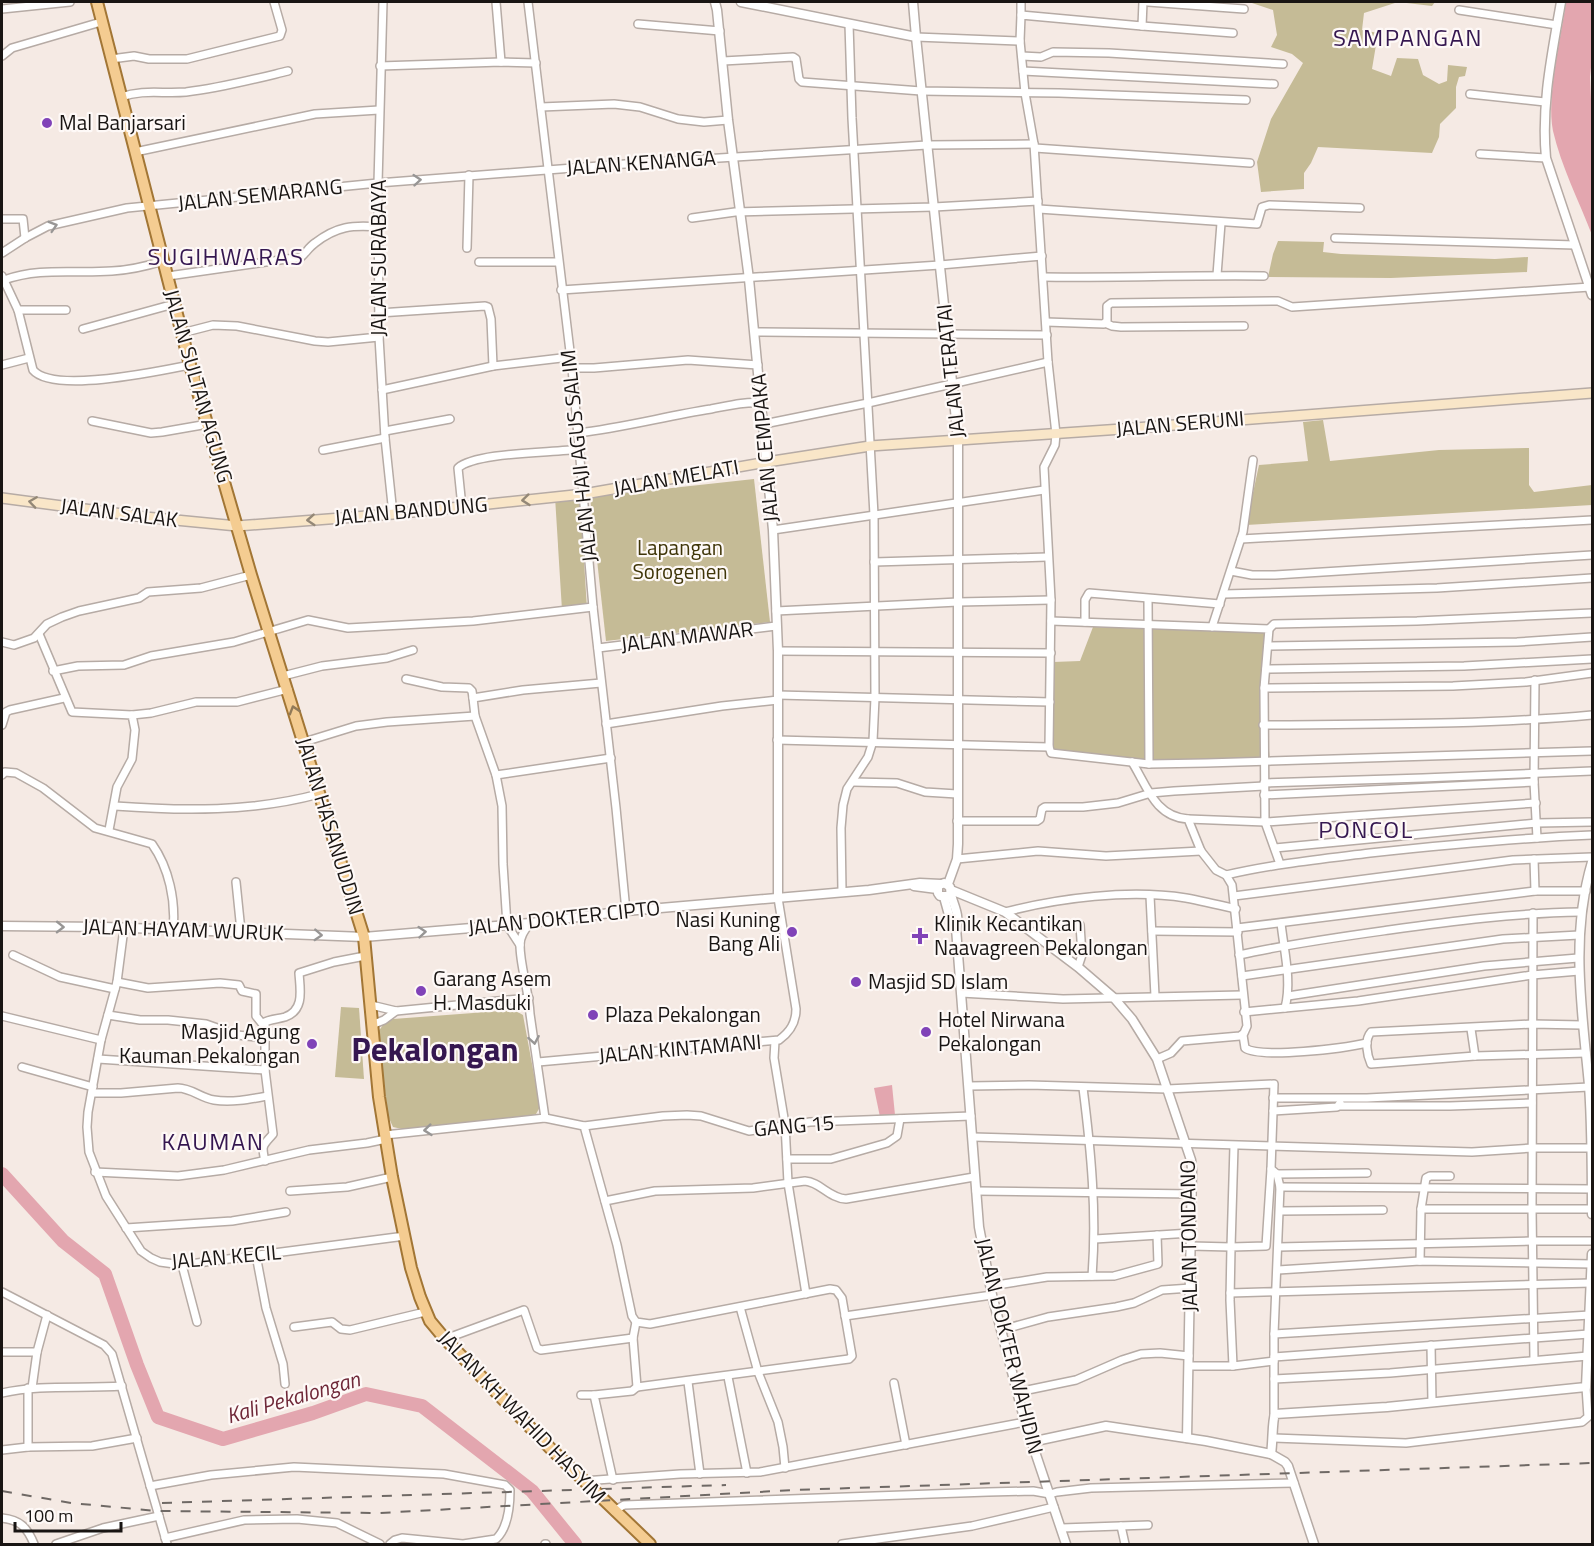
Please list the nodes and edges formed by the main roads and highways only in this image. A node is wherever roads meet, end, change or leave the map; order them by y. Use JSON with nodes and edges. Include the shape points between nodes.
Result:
{"nodes":[{"id":1,"x":97,"y":2,"type":"edge"},
{"id":2,"x":1593,"y":393,"type":"edge"},
{"id":3,"x":768,"y":462,"type":"joint"},
{"id":4,"x":584,"y":494,"type":"joint"},
{"id":5,"x":2,"y":498,"type":"edge"},
{"id":6,"x":237,"y":526,"type":"junction"},
{"id":7,"x":385,"y":1137,"type":"joint"},
{"id":8,"x":650,"y":1545,"type":"edge"}],
"edges":[{"from":1,"to":6,"type":"main road","name":"JALAN SULTAN AGUNG","via":[[190,365]]},
{"from":2,"to":3,"type":"main road","name":"JALAN SERUNI","via":[[870,446]]},
{"from":3,"to":4,"type":"main road","name":"JALAN MELATI"},
{"from":4,"to":6,"type":"main road","name":"JALAN BANDUNG","one_way":true},
{"from":6,"to":5,"type":"main road","name":"JALAN SALAK","one_way":true},
{"from":7,"to":6,"type":"main road","name":"JALAN HASANUDDIN","one_way":true,"via":[[364,937]]},
{"from":7,"to":8,"type":"main road","name":"JALAN KH WAHID HASYIM","via":[[411,1268],[425,1312],[444,1339]]}]}
